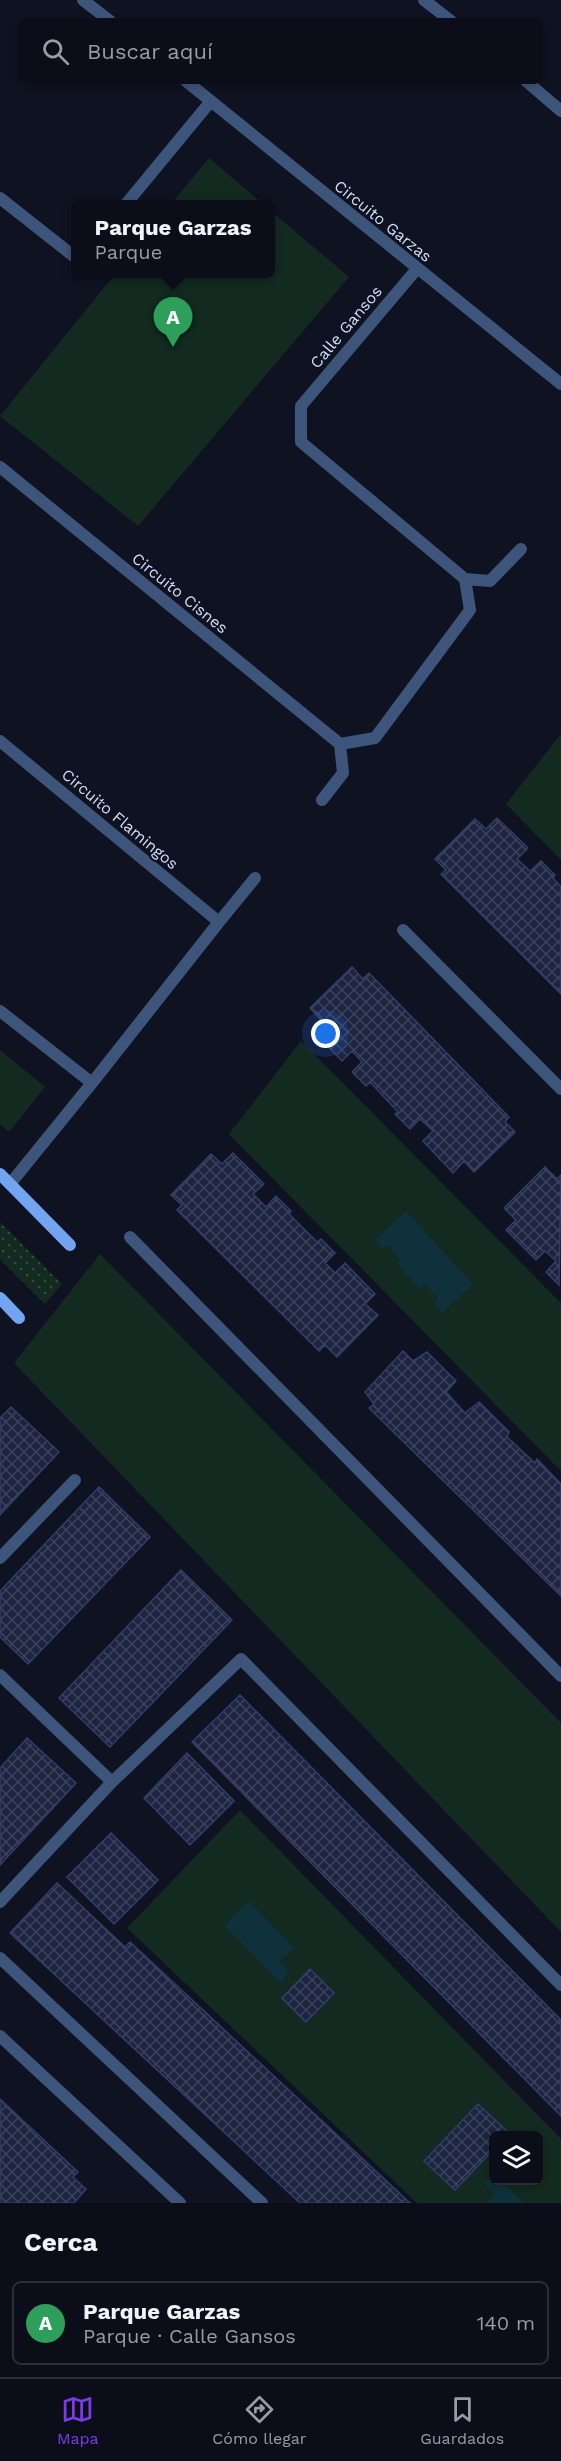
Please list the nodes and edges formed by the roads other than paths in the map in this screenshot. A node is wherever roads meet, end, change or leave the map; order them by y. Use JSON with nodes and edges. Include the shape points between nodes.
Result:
{"nodes":[{"id":1,"x":83,"y":0,"type":"edge"},
{"id":2,"x":424,"y":0,"type":"edge"},
{"id":3,"x":106,"y":18,"type":"edge"},
{"id":4,"x":447,"y":18,"type":"edge"},
{"id":5,"x":190,"y":84,"type":"edge"},
{"id":6,"x":530,"y":84,"type":"edge"},
{"id":7,"x":211,"y":101,"type":"junction"},
{"id":8,"x":561,"y":111,"type":"edge"},
{"id":9,"x":0,"y":198,"type":"edge"},
{"id":10,"x":129,"y":200,"type":"edge"},
{"id":11,"x":71,"y":255,"type":"edge"},
{"id":12,"x":416,"y":270,"type":"junction"},
{"id":13,"x":561,"y":384,"type":"edge"},
{"id":14,"x":0,"y":467,"type":"edge"},
{"id":15,"x":521,"y":549,"type":"dead end"},
{"id":16,"x":465,"y":579,"type":"junction"},
{"id":17,"x":0,"y":741,"type":"edge"},
{"id":18,"x":340,"y":744,"type":"junction"},
{"id":19,"x":322,"y":800,"type":"dead end"},
{"id":20,"x":255,"y":878,"type":"dead end"},
{"id":21,"x":219,"y":922,"type":"junction"},
{"id":22,"x":403,"y":930,"type":"dead end"},
{"id":23,"x":0,"y":1011,"type":"edge"},
{"id":24,"x":92,"y":1083,"type":"junction"},
{"id":25,"x":561,"y":1089,"type":"edge"},
{"id":26,"x":0,"y":1174,"type":"edge"},
{"id":27,"x":10,"y":1184,"type":"junction"},
{"id":28,"x":130,"y":1237,"type":"dead end"},
{"id":29,"x":70,"y":1245,"type":"dead end"},
{"id":30,"x":0,"y":1298,"type":"edge"},
{"id":31,"x":19,"y":1317,"type":"dead end"},
{"id":32,"x":75,"y":1480,"type":"dead end"},
{"id":33,"x":0,"y":1558,"type":"edge"},
{"id":34,"x":0,"y":1675,"type":"edge"},
{"id":35,"x":561,"y":1676,"type":"edge"},
{"id":36,"x":112,"y":1782,"type":"junction"},
{"id":37,"x":0,"y":1902,"type":"edge"},
{"id":38,"x":0,"y":1958,"type":"edge"},
{"id":39,"x":561,"y":1985,"type":"edge"},
{"id":40,"x":0,"y":2036,"type":"edge"},
{"id":41,"x":180,"y":2203,"type":"edge"},
{"id":42,"x":262,"y":2203,"type":"edge"}],
"edges":[{"from":1,"to":3,"type":"street"},
{"from":2,"to":4,"type":"street"},
{"from":5,"to":7,"type":"street","name":"Circuito Garzas"},
{"from":6,"to":8,"type":"street"},
{"from":7,"to":10,"type":"street"},
{"from":7,"to":12,"type":"street","name":"Circuito Garzas"},
{"from":9,"to":11,"type":"street"},
{"from":12,"to":13,"type":"street","name":"Circuito Garzas"},
{"from":12,"to":16,"type":"street","name":"Calle Gansos","via":[[301,406],[301,442]]},
{"from":14,"to":18,"type":"street","name":"Circuito Cisnes"},
{"from":15,"to":16,"type":"street","via":[[490,581]]},
{"from":16,"to":18,"type":"street","via":[[470,610],[375,738]]},
{"from":17,"to":21,"type":"street","name":"Circuito Flamingos"},
{"from":18,"to":19,"type":"street","via":[[343,773]]},
{"from":20,"to":21,"type":"street"},
{"from":21,"to":24,"type":"street"},
{"from":22,"to":25,"type":"street"},
{"from":23,"to":24,"type":"street"},
{"from":24,"to":27,"type":"street"},
{"from":26,"to":27,"type":"main road"},
{"from":27,"to":29,"type":"main road"},
{"from":28,"to":35,"type":"street"},
{"from":30,"to":31,"type":"main road"},
{"from":32,"to":33,"type":"street"},
{"from":34,"to":36,"type":"street"},
{"from":36,"to":37,"type":"street"},
{"from":36,"to":39,"type":"street","via":[[241,1659]]},
{"from":38,"to":42,"type":"street"},
{"from":40,"to":41,"type":"street"}]}
